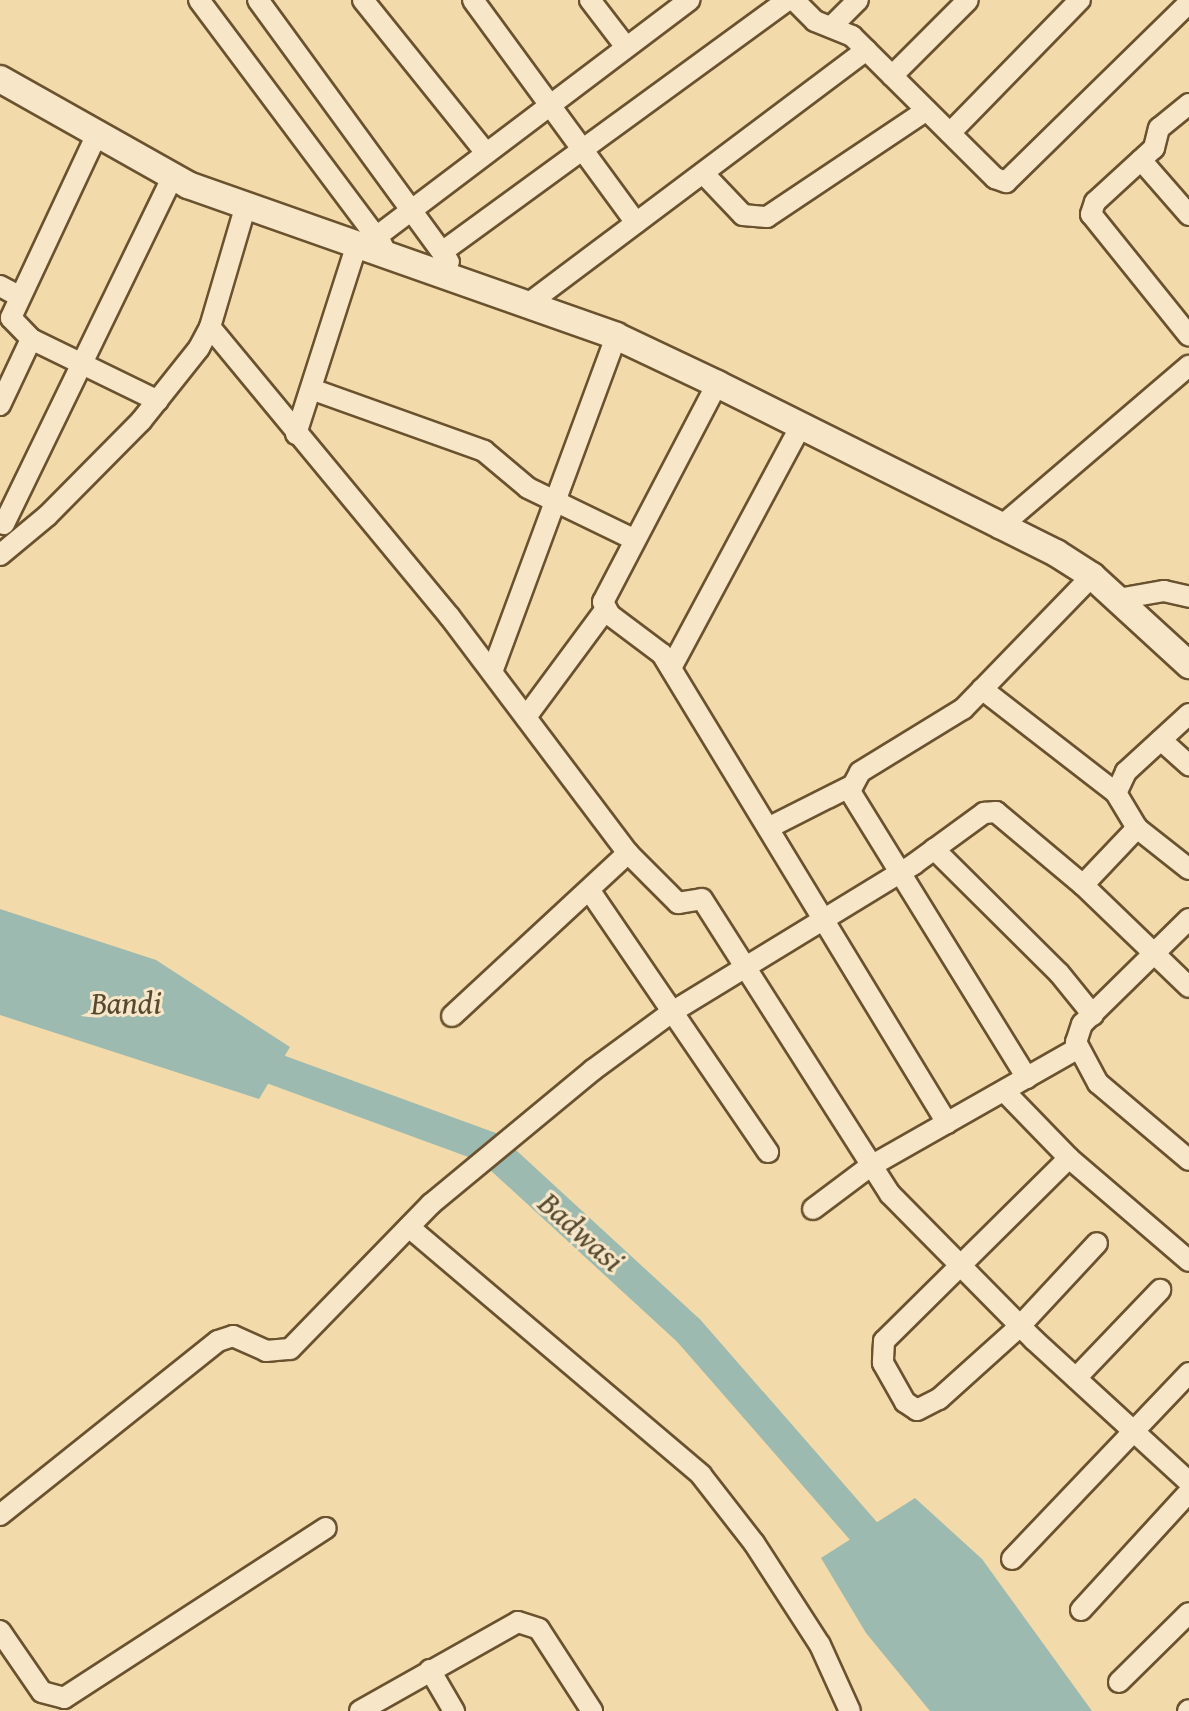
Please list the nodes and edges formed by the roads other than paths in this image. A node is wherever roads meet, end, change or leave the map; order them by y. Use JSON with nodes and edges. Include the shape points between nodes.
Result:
{"nodes":[{"id":1,"x":199,"y":0,"type":"edge"},
{"id":2,"x":258,"y":0,"type":"edge"},
{"id":3,"x":363,"y":0,"type":"edge"},
{"id":4,"x":473,"y":0,"type":"edge"},
{"id":5,"x":590,"y":0,"type":"edge"},
{"id":6,"x":689,"y":0,"type":"edge"},
{"id":7,"x":787,"y":0,"type":"edge"},
{"id":8,"x":794,"y":0,"type":"edge"},
{"id":9,"x":858,"y":0,"type":"edge"},
{"id":10,"x":968,"y":0,"type":"edge"},
{"id":11,"x":1080,"y":0,"type":"edge"},
{"id":12,"x":1189,"y":3,"type":"edge"},
{"id":13,"x":833,"y":25,"type":"junction"},
{"id":14,"x":626,"y":47,"type":"junction"},
{"id":15,"x":866,"y":50,"type":"junction"},
{"id":16,"x":892,"y":76,"type":"junction"},
{"id":17,"x":0,"y":79,"type":"edge"},
{"id":18,"x":549,"y":104,"type":"junction"},
{"id":19,"x":1187,"y":104,"type":"edge"},
{"id":20,"x":927,"y":110,"type":"junction"},
{"id":21,"x":950,"y":133,"type":"junction"},
{"id":22,"x":97,"y":134,"type":"junction"},
{"id":23,"x":584,"y":151,"type":"junction"},
{"id":24,"x":486,"y":153,"type":"junction"},
{"id":25,"x":1141,"y":160,"type":"junction"},
{"id":26,"x":703,"y":173,"type":"junction"},
{"id":27,"x":173,"y":176,"type":"junction"},
{"id":28,"x":246,"y":205,"type":"junction"},
{"id":29,"x":412,"y":210,"type":"junction"},
{"id":30,"x":1189,"y":215,"type":"edge"},
{"id":31,"x":636,"y":223,"type":"junction"},
{"id":32,"x":374,"y":245,"type":"junction"},
{"id":33,"x":442,"y":252,"type":"junction"},
{"id":34,"x":462,"y":280,"type":"junction"},
{"id":35,"x":0,"y":286,"type":"edge"},
{"id":36,"x":19,"y":296,"type":"junction"},
{"id":37,"x":528,"y":304,"type":"junction"},
{"id":38,"x":210,"y":327,"type":"junction"},
{"id":39,"x":616,"y":336,"type":"junction"},
{"id":40,"x":1189,"y":336,"type":"edge"},
{"id":41,"x":31,"y":339,"type":"junction"},
{"id":42,"x":82,"y":363,"type":"junction"},
{"id":43,"x":1189,"y":366,"type":"edge"},
{"id":44,"x":717,"y":384,"type":"junction"},
{"id":45,"x":314,"y":390,"type":"junction"},
{"id":46,"x":158,"y":401,"type":"junction"},
{"id":47,"x":0,"y":405,"type":"edge"},
{"id":48,"x":801,"y":426,"type":"junction"},
{"id":49,"x":296,"y":434,"type":"junction"},
{"id":50,"x":557,"y":502,"type":"junction"},
{"id":51,"x":2,"y":523,"type":"edge"},
{"id":52,"x":999,"y":528,"type":"junction"},
{"id":53,"x":25,"y":534,"type":"junction"},
{"id":54,"x":633,"y":539,"type":"junction"},
{"id":55,"x":0,"y":555,"type":"edge"},
{"id":56,"x":1092,"y":576,"type":"junction"},
{"id":57,"x":1189,"y":597,"type":"edge"},
{"id":58,"x":1118,"y":599,"type":"junction"},
{"id":59,"x":606,"y":609,"type":"junction"},
{"id":60,"x":1189,"y":665,"type":"edge"},
{"id":61,"x":671,"y":668,"type":"junction"},
{"id":62,"x":492,"y":672,"type":"junction"},
{"id":63,"x":982,"y":689,"type":"junction"},
{"id":64,"x":1189,"y":714,"type":"edge"},
{"id":65,"x":526,"y":717,"type":"junction"},
{"id":66,"x":1161,"y":740,"type":"junction"},
{"id":67,"x":1189,"y":765,"type":"edge"},
{"id":68,"x":851,"y":786,"type":"junction"},
{"id":69,"x":1116,"y":793,"type":"junction"},
{"id":70,"x":768,"y":828,"type":"junction"},
{"id":71,"x":1137,"y":828,"type":"junction"},
{"id":72,"x":934,"y":849,"type":"junction"},
{"id":73,"x":628,"y":853,"type":"junction"},
{"id":74,"x":1189,"y":869,"type":"edge"},
{"id":75,"x":901,"y":872,"type":"junction"},
{"id":76,"x":1083,"y":885,"type":"junction"},
{"id":77,"x":590,"y":891,"type":"junction"},
{"id":78,"x":1189,"y":919,"type":"edge"},
{"id":79,"x":824,"y":920,"type":"junction"},
{"id":80,"x":1154,"y":954,"type":"junction"},
{"id":81,"x":745,"y":967,"type":"junction"},
{"id":82,"x":1189,"y":987,"type":"edge"},
{"id":83,"x":672,"y":1012,"type":"junction"},
{"id":84,"x":1093,"y":1015,"type":"junction"},
{"id":85,"x":452,"y":1016,"type":"dead end"},
{"id":86,"x":1077,"y":1049,"type":"junction"},
{"id":87,"x":1027,"y":1078,"type":"junction"},
{"id":88,"x":1004,"y":1091,"type":"junction"},
{"id":89,"x":947,"y":1123,"type":"junction"},
{"id":90,"x":768,"y":1152,"type":"dead end"},
{"id":91,"x":1069,"y":1158,"type":"junction"},
{"id":92,"x":1189,"y":1160,"type":"edge"},
{"id":93,"x":869,"y":1167,"type":"junction"},
{"id":94,"x":813,"y":1209,"type":"dead end"},
{"id":95,"x":409,"y":1227,"type":"junction"},
{"id":96,"x":1097,"y":1243,"type":"dead end"},
{"id":97,"x":1189,"y":1261,"type":"edge"},
{"id":98,"x":959,"y":1266,"type":"junction"},
{"id":99,"x":1160,"y":1290,"type":"dead end"},
{"id":100,"x":1020,"y":1326,"type":"junction"},
{"id":101,"x":1189,"y":1373,"type":"edge"},
{"id":102,"x":1076,"y":1378,"type":"junction"},
{"id":103,"x":1136,"y":1433,"type":"junction"},
{"id":104,"x":1189,"y":1482,"type":"edge"},
{"id":105,"x":1189,"y":1492,"type":"edge"},
{"id":106,"x":0,"y":1515,"type":"edge"},
{"id":107,"x":326,"y":1528,"type":"dead end"},
{"id":108,"x":1012,"y":1559,"type":"dead end"},
{"id":109,"x":1081,"y":1610,"type":"dead end"},
{"id":110,"x":1189,"y":1613,"type":"edge"},
{"id":111,"x":0,"y":1631,"type":"edge"},
{"id":112,"x":430,"y":1670,"type":"junction"},
{"id":113,"x":1119,"y":1682,"type":"dead end"},
{"id":114,"x":360,"y":1711,"type":"edge"},
{"id":115,"x":454,"y":1711,"type":"edge"},
{"id":116,"x":592,"y":1711,"type":"edge"},
{"id":117,"x":850,"y":1711,"type":"edge"}],
"edges":[{"from":1,"to":32,"type":"street"},
{"from":2,"to":29,"type":"street"},
{"from":3,"to":24,"type":"street"},
{"from":4,"to":18,"type":"street"},
{"from":5,"to":14,"type":"street"},
{"from":6,"to":14,"type":"street"},
{"from":7,"to":23,"type":"street"},
{"from":8,"to":13,"type":"street","via":[[815,21]]},
{"from":9,"to":13,"type":"street"},
{"from":10,"to":16,"type":"street"},
{"from":11,"to":21,"type":"street"},
{"from":12,"to":21,"type":"street","via":[[1010,181],[995,178]]},
{"from":13,"to":15,"type":"street"},
{"from":14,"to":18,"type":"street"},
{"from":15,"to":16,"type":"street"},
{"from":15,"to":26,"type":"street"},
{"from":16,"to":20,"type":"street"},
{"from":17,"to":22,"type":"street"},
{"from":18,"to":23,"type":"street"},
{"from":18,"to":24,"type":"street"},
{"from":19,"to":25,"type":"street","via":[[1159,128],[1154,148]]},
{"from":20,"to":21,"type":"street"},
{"from":20,"to":26,"type":"street","via":[[767,217],[743,215]]},
{"from":22,"to":27,"type":"street"},
{"from":22,"to":36,"type":"street"},
{"from":23,"to":31,"type":"street"},
{"from":23,"to":33,"type":"street"},
{"from":24,"to":29,"type":"street"},
{"from":25,"to":30,"type":"street"},
{"from":25,"to":40,"type":"street","via":[[1095,202],[1091,214]]},
{"from":26,"to":31,"type":"street"},
{"from":27,"to":28,"type":"street"},
{"from":27,"to":42,"type":"street"},
{"from":28,"to":32,"type":"street"},
{"from":28,"to":38,"type":"street"},
{"from":29,"to":32,"type":"street"},
{"from":29,"to":33,"type":"street"},
{"from":31,"to":37,"type":"street"},
{"from":32,"to":34,"type":"street"},
{"from":32,"to":45,"type":"street"},
{"from":33,"to":34,"type":"street"},
{"from":34,"to":37,"type":"street"},
{"from":35,"to":36,"type":"street"},
{"from":36,"to":41,"type":"street","via":[[11,318]]},
{"from":37,"to":39,"type":"street"},
{"from":38,"to":46,"type":"street"},
{"from":38,"to":49,"type":"street"},
{"from":39,"to":44,"type":"street"},
{"from":39,"to":50,"type":"street"},
{"from":41,"to":42,"type":"street"},
{"from":41,"to":47,"type":"street"},
{"from":42,"to":46,"type":"street"},
{"from":42,"to":51,"type":"street"},
{"from":43,"to":52,"type":"street"},
{"from":44,"to":48,"type":"street"},
{"from":44,"to":54,"type":"street"},
{"from":45,"to":49,"type":"street"},
{"from":45,"to":50,"type":"street","via":[[484,451],[522,483]]},
{"from":46,"to":53,"type":"street"},
{"from":48,"to":52,"type":"street"},
{"from":48,"to":61,"type":"street"},
{"from":49,"to":62,"type":"street"},
{"from":50,"to":54,"type":"street"},
{"from":50,"to":62,"type":"street"},
{"from":51,"to":53,"type":"street"},
{"from":52,"to":56,"type":"street"},
{"from":53,"to":55,"type":"street"},
{"from":54,"to":59,"type":"street","via":[[603,595]]},
{"from":56,"to":58,"type":"street"},
{"from":56,"to":63,"type":"street"},
{"from":57,"to":58,"type":"street","via":[[1164,591]]},
{"from":58,"to":60,"type":"street","via":[[1157,641]]},
{"from":59,"to":61,"type":"street","via":[[652,644]]},
{"from":59,"to":65,"type":"street"},
{"from":61,"to":70,"type":"street"},
{"from":62,"to":65,"type":"street"},
{"from":63,"to":68,"type":"street","via":[[949,719],[860,772]]},
{"from":63,"to":69,"type":"street"},
{"from":64,"to":66,"type":"street"},
{"from":65,"to":73,"type":"street"},
{"from":66,"to":67,"type":"street"},
{"from":66,"to":69,"type":"street","via":[[1126,772]]},
{"from":68,"to":70,"type":"street"},
{"from":68,"to":75,"type":"street","via":[[851,796]]},
{"from":69,"to":71,"type":"street"},
{"from":70,"to":79,"type":"street"},
{"from":71,"to":74,"type":"street"},
{"from":71,"to":76,"type":"street"},
{"from":72,"to":75,"type":"street"},
{"from":72,"to":76,"type":"street","via":[[984,813],[996,812]]},
{"from":72,"to":84,"type":"street","via":[[1059,973]]},
{"from":73,"to":77,"type":"street"},
{"from":73,"to":81,"type":"street","via":[[678,903],[702,899]]},
{"from":75,"to":79,"type":"street"},
{"from":75,"to":87,"type":"street"},
{"from":76,"to":80,"type":"street"},
{"from":77,"to":83,"type":"street"},
{"from":77,"to":85,"type":"street"},
{"from":78,"to":80,"type":"street"},
{"from":79,"to":81,"type":"street"},
{"from":79,"to":89,"type":"street"},
{"from":80,"to":82,"type":"street"},
{"from":80,"to":84,"type":"street"},
{"from":81,"to":83,"type":"street"},
{"from":81,"to":93,"type":"street"},
{"from":83,"to":90,"type":"street"},
{"from":83,"to":95,"type":"street","via":[[562,1096]]},
{"from":84,"to":86,"type":"street","via":[[1078,1029]]},
{"from":86,"to":87,"type":"street"},
{"from":86,"to":92,"type":"street","via":[[1098,1083]]},
{"from":87,"to":88,"type":"street"},
{"from":88,"to":89,"type":"street"},
{"from":88,"to":91,"type":"street"},
{"from":89,"to":93,"type":"street"},
{"from":91,"to":97,"type":"street"},
{"from":91,"to":98,"type":"street"},
{"from":93,"to":94,"type":"street"},
{"from":93,"to":98,"type":"street"},
{"from":95,"to":106,"type":"street","via":[[290,1349],[266,1351],[233,1336],[218,1341]]},
{"from":95,"to":117,"type":"street","via":[[701,1475],[754,1543],[820,1645]]},
{"from":96,"to":100,"type":"street"},
{"from":98,"to":100,"type":"street"},
{"from":98,"to":100,"type":"street","via":[[881,1346],[883,1363],[908,1405],[923,1409],[939,1399]]},
{"from":99,"to":102,"type":"street"},
{"from":100,"to":102,"type":"street"},
{"from":101,"to":103,"type":"street"},
{"from":102,"to":103,"type":"street"},
{"from":103,"to":104,"type":"street"},
{"from":103,"to":108,"type":"street"},
{"from":105,"to":109,"type":"street"},
{"from":107,"to":111,"type":"street","via":[[64,1698],[42,1692]]},
{"from":110,"to":113,"type":"street"},
{"from":112,"to":114,"type":"street"},
{"from":112,"to":115,"type":"street"},
{"from":112,"to":116,"type":"street","via":[[499,1630],[528,1623],[548,1641]]}]}
